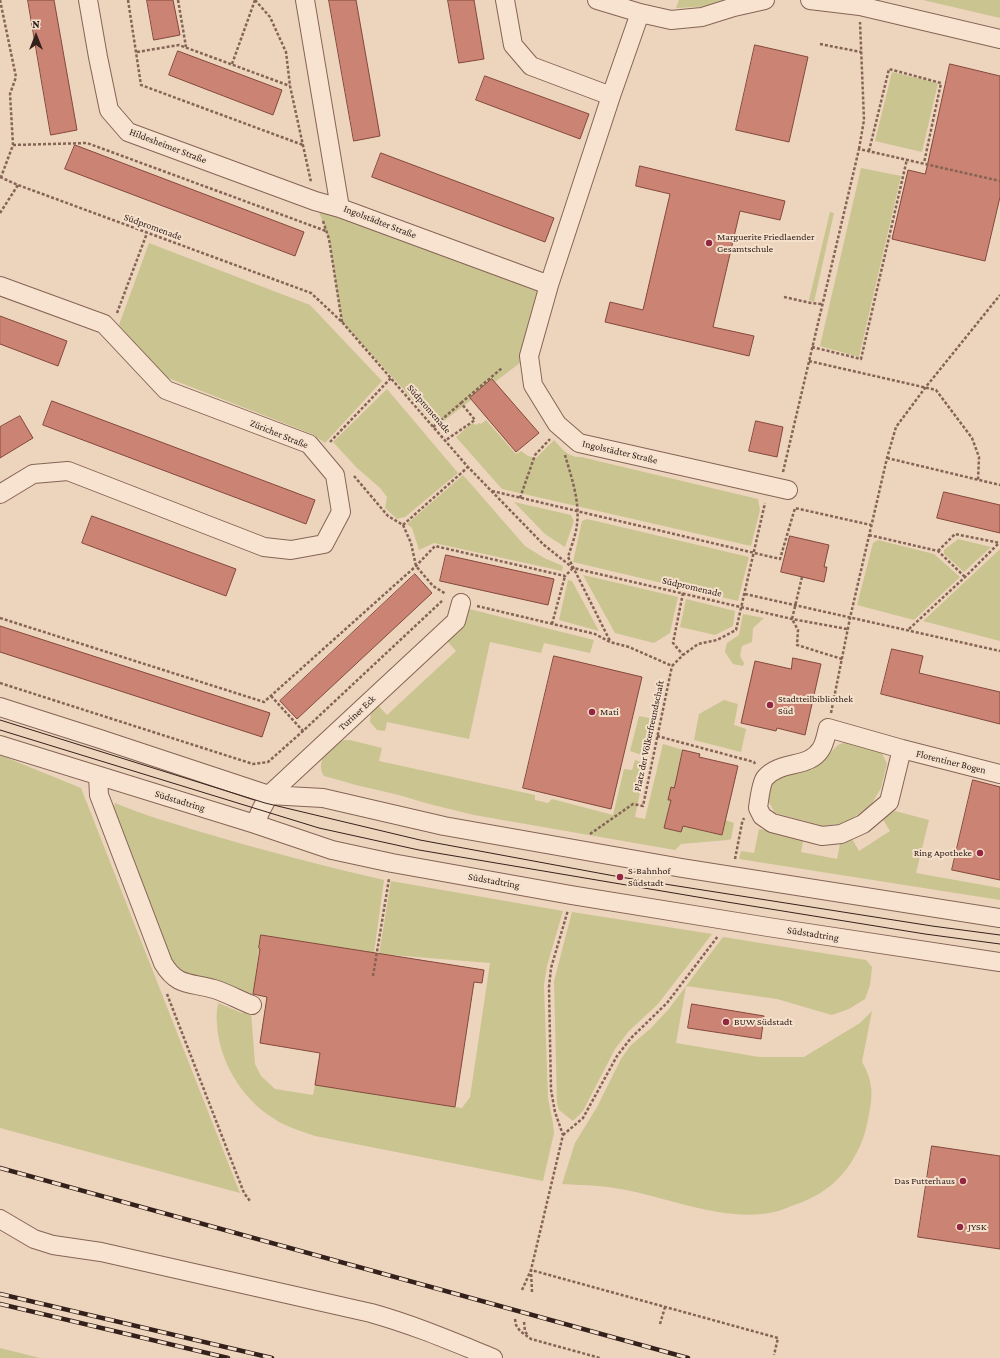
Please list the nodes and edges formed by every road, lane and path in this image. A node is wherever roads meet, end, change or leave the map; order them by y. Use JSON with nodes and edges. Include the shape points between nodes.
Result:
{"nodes":[{"id":1,"x":0,"y":0,"type":"edge"},
{"id":2,"x":88,"y":0,"type":"edge"},
{"id":3,"x":128,"y":0,"type":"edge"},
{"id":4,"x":178,"y":0,"type":"edge"},
{"id":5,"x":255,"y":0,"type":"edge"},
{"id":6,"x":305,"y":0,"type":"edge"},
{"id":7,"x":505,"y":0,"type":"edge"},
{"id":8,"x":597,"y":0,"type":"edge"},
{"id":9,"x":765,"y":0,"type":"edge"},
{"id":10,"x":810,"y":0,"type":"edge"},
{"id":11,"x":860,"y":6,"type":"junction"},
{"id":12,"x":640,"y":13,"type":"junction"},
{"id":13,"x":1000,"y":39,"type":"edge"},
{"id":14,"x":820,"y":44,"type":"dead end"},
{"id":15,"x":186,"y":47,"type":"junction"},
{"id":16,"x":137,"y":52,"type":"junction"},
{"id":17,"x":861,"y":52,"type":"junction"},
{"id":18,"x":232,"y":64,"type":"junction"},
{"id":19,"x":290,"y":86,"type":"junction"},
{"id":20,"x":611,"y":96,"type":"junction"},
{"id":21,"x":13,"y":145,"type":"junction"},
{"id":22,"x":303,"y":145,"type":"junction"},
{"id":23,"x":859,"y":149,"type":"junction"},
{"id":24,"x":869,"y":151,"type":"junction"},
{"id":25,"x":906,"y":159,"type":"junction"},
{"id":26,"x":924,"y":163,"type":"junction"},
{"id":27,"x":1,"y":177,"type":"edge"},
{"id":28,"x":1000,"y":181,"type":"edge"},
{"id":29,"x":18,"y":185,"type":"junction"},
{"id":30,"x":315,"y":201,"type":"junction"},
{"id":31,"x":340,"y":208,"type":"junction"},
{"id":32,"x":0,"y":213,"type":"edge"},
{"id":33,"x":326,"y":230,"type":"junction"},
{"id":34,"x":147,"y":233,"type":"junction"},
{"id":35,"x":549,"y":285,"type":"junction"},
{"id":36,"x":0,"y":286,"type":"edge"},
{"id":37,"x":1000,"y":295,"type":"edge"},
{"id":38,"x":784,"y":296,"type":"dead end"},
{"id":39,"x":823,"y":304,"type":"junction"},
{"id":40,"x":342,"y":322,"type":"junction"},
{"id":41,"x":111,"y":331,"type":"junction"},
{"id":42,"x":812,"y":347,"type":"junction"},
{"id":43,"x":809,"y":361,"type":"junction"},
{"id":44,"x":502,"y":368,"type":"dead end"},
{"id":45,"x":390,"y":378,"type":"junction"},
{"id":46,"x":925,"y":388,"type":"junction"},
{"id":47,"x":461,"y":403,"type":"junction"},
{"id":48,"x":433,"y":427,"type":"junction"},
{"id":49,"x":554,"y":436,"type":"dead end"},
{"id":50,"x":446,"y":440,"type":"junction"},
{"id":51,"x":309,"y":444,"type":"junction"},
{"id":52,"x":565,"y":455,"type":"dead end"},
{"id":53,"x":887,"y":458,"type":"junction"},
{"id":54,"x":468,"y":467,"type":"junction"},
{"id":55,"x":352,"y":474,"type":"dead end"},
{"id":56,"x":978,"y":480,"type":"junction"},
{"id":57,"x":1000,"y":485,"type":"edge"},
{"id":58,"x":492,"y":491,"type":"junction"},
{"id":59,"x":778,"y":492,"type":"junction"},
{"id":60,"x":0,"y":494,"type":"edge"},
{"id":61,"x":520,"y":498,"type":"junction"},
{"id":62,"x":578,"y":512,"type":"junction"},
{"id":63,"x":403,"y":524,"type":"junction"},
{"id":64,"x":871,"y":525,"type":"junction"},
{"id":65,"x":869,"y":535,"type":"junction"},
{"id":66,"x":999,"y":543,"type":"edge"},
{"id":67,"x":938,"y":551,"type":"junction"},
{"id":68,"x":753,"y":553,"type":"junction"},
{"id":69,"x":416,"y":566,"type":"junction"},
{"id":70,"x":573,"y":568,"type":"junction"},
{"id":71,"x":564,"y":576,"type":"junction"},
{"id":72,"x":802,"y":577,"type":"dead end"},
{"id":73,"x":965,"y":577,"type":"junction"},
{"id":74,"x":683,"y":593,"type":"junction"},
{"id":75,"x":745,"y":594,"type":"junction"},
{"id":76,"x":455,"y":599,"type":"junction"},
{"id":77,"x":795,"y":605,"type":"junction"},
{"id":78,"x":741,"y":607,"type":"junction"},
{"id":79,"x":0,"y":618,"type":"edge"},
{"id":80,"x":850,"y":618,"type":"junction"},
{"id":81,"x":792,"y":619,"type":"junction"},
{"id":82,"x":552,"y":624,"type":"junction"},
{"id":83,"x":847,"y":630,"type":"junction"},
{"id":84,"x":908,"y":630,"type":"junction"},
{"id":85,"x":610,"y":642,"type":"junction"},
{"id":86,"x":1000,"y":651,"type":"edge"},
{"id":87,"x":683,"y":655,"type":"junction"},
{"id":88,"x":842,"y":658,"type":"junction"},
{"id":89,"x":672,"y":666,"type":"junction"},
{"id":90,"x":0,"y":683,"type":"edge"},
{"id":91,"x":271,"y":696,"type":"junction"},
{"id":92,"x":0,"y":707,"type":"edge"},
{"id":93,"x":828,"y":728,"type":"junction"},
{"id":94,"x":303,"y":731,"type":"junction"},
{"id":95,"x":657,"y":736,"type":"junction"},
{"id":96,"x":0,"y":745,"type":"edge"},
{"id":97,"x":902,"y":749,"type":"junction"},
{"id":98,"x":1000,"y":774,"type":"edge"},
{"id":99,"x":98,"y":776,"type":"junction"},
{"id":100,"x":764,"y":779,"type":"junction"},
{"id":101,"x":269,"y":795,"type":"junction"},
{"id":102,"x":758,"y":808,"type":"junction"},
{"id":103,"x":255,"y":824,"type":"junction"},
{"id":104,"x":586,"y":837,"type":"dead end"},
{"id":105,"x":392,"y":863,"type":"junction"},
{"id":106,"x":732,"y":876,"type":"junction"},
{"id":107,"x":569,"y":907,"type":"dead end"},
{"id":108,"x":1000,"y":918,"type":"edge"},
{"id":109,"x":724,"y":919,"type":"junction"},
{"id":110,"x":1000,"y":962,"type":"edge"},
{"id":111,"x":373,"y":976,"type":"dead end"},
{"id":112,"x":252,"y":1005,"type":"dead end"},
{"id":113,"x":564,"y":1135,"type":"junction"},
{"id":114,"x":0,"y":1219,"type":"edge"},
{"id":115,"x":531,"y":1270,"type":"junction"},
{"id":116,"x":522,"y":1290,"type":"dead end"},
{"id":117,"x":532,"y":1292,"type":"dead end"},
{"id":118,"x":665,"y":1307,"type":"junction"},
{"id":119,"x":515,"y":1319,"type":"dead end"},
{"id":120,"x":524,"y":1322,"type":"dead end"},
{"id":121,"x":660,"y":1324,"type":"dead end"},
{"id":122,"x":519,"y":1330,"type":"junction"},
{"id":123,"x":514,"y":1332,"type":"dead end"},
{"id":124,"x":531,"y":1339,"type":"junction"},
{"id":125,"x":774,"y":1355,"type":"dead end"},
{"id":126,"x":493,"y":1358,"type":"edge"},
{"id":127,"x":600,"y":1358,"type":"edge"}],
"edges":[{"from":1,"to":21,"type":"path","via":[[16,77],[10,94]]},
{"from":2,"to":30,"type":"street","name":"Hildesheimer Straße","via":[[109,110],[128,132]]},
{"from":3,"to":16,"type":"path"},
{"from":4,"to":15,"type":"path"},
{"from":5,"to":18,"type":"path"},
{"from":5,"to":19,"type":"path","via":[[270,17],[286,52]]},
{"from":6,"to":31,"type":"street","name":"Ingolstädter Straße"},
{"from":7,"to":20,"type":"street","via":[[513,45],[531,66]]},
{"from":8,"to":12,"type":"street"},
{"from":9,"to":12,"type":"street","via":[[702,17],[671,20]]},
{"from":10,"to":11,"type":"street"},
{"from":11,"to":13,"type":"street"},
{"from":11,"to":17,"type":"path"},
{"from":12,"to":20,"type":"street","name":"Ingolstädter Straße"},
{"from":14,"to":17,"type":"path"},
{"from":15,"to":16,"type":"path","via":[[179,45]]},
{"from":15,"to":18,"type":"path"},
{"from":16,"to":22,"type":"path","via":[[141,85]]},
{"from":17,"to":23,"type":"path","via":[[864,120]]},
{"from":18,"to":19,"type":"path"},
{"from":19,"to":22,"type":"path"},
{"from":20,"to":35,"type":"street","name":"Ingolstädter Straße"},
{"from":21,"to":27,"type":"path"},
{"from":21,"to":33,"type":"path","via":[[87,143]]},
{"from":22,"to":30,"type":"path"},
{"from":23,"to":24,"type":"path"},
{"from":23,"to":39,"type":"path"},
{"from":24,"to":25,"type":"path"},
{"from":24,"to":26,"type":"path","via":[[889,69],[941,83]]},
{"from":25,"to":26,"type":"path"},
{"from":25,"to":42,"type":"path","via":[[860,359]]},
{"from":26,"to":28,"type":"path"},
{"from":27,"to":29,"type":"path","name":"Südpromenade"},
{"from":29,"to":32,"type":"path"},
{"from":29,"to":34,"type":"path","name":"Südpromenade"},
{"from":30,"to":31,"type":"street","name":"Hildesheimer Straße"},
{"from":30,"to":33,"type":"path"},
{"from":31,"to":35,"type":"street","name":"Ingolstädter Straße"},
{"from":33,"to":40,"type":"path"},
{"from":34,"to":40,"type":"path","name":"Südpromenade","via":[[311,293]]},
{"from":34,"to":41,"type":"path"},
{"from":35,"to":59,"type":"street","name":"Ingolstädter Straße","via":[[529,356],[533,385],[558,424],[579,443]]},
{"from":36,"to":41,"type":"street","name":"Züricher Straße","via":[[104,324]]},
{"from":37,"to":46,"type":"path"},
{"from":38,"to":39,"type":"path"},
{"from":39,"to":42,"type":"path"},
{"from":40,"to":45,"type":"path","name":"Südpromenade"},
{"from":41,"to":51,"type":"street","name":"Züricher Straße","via":[[166,390]]},
{"from":42,"to":43,"type":"path"},
{"from":43,"to":46,"type":"path"},
{"from":43,"to":59,"type":"path"},
{"from":44,"to":47,"type":"path"},
{"from":45,"to":48,"type":"path","name":"Südpromenade"},
{"from":45,"to":51,"type":"path","via":[[321,451]]},
{"from":46,"to":53,"type":"path","via":[[896,427]]},
{"from":46,"to":56,"type":"path","via":[[936,390],[972,438],[979,457]]},
{"from":47,"to":48,"type":"path"},
{"from":47,"to":50,"type":"path","via":[[475,420]]},
{"from":48,"to":50,"type":"path","name":"Südpromenade"},
{"from":49,"to":61,"type":"path","via":[[535,455]]},
{"from":50,"to":54,"type":"path","name":"Südpromenade"},
{"from":51,"to":60,"type":"street","name":"Züricher Straße","via":[[335,475],[341,512],[324,544],[291,550],[264,547],[68,471],[33,474]]},
{"from":52,"to":62,"type":"path"},
{"from":53,"to":56,"type":"path"},
{"from":53,"to":64,"type":"path"},
{"from":54,"to":58,"type":"path","name":"Südpromenade"},
{"from":54,"to":63,"type":"path"},
{"from":55,"to":63,"type":"path","via":[[388,516]]},
{"from":56,"to":57,"type":"path"},
{"from":58,"to":61,"type":"path"},
{"from":58,"to":70,"type":"path","name":"Südpromenade","via":[[544,545]]},
{"from":59,"to":68,"type":"path"},
{"from":61,"to":62,"type":"path"},
{"from":62,"to":68,"type":"path"},
{"from":62,"to":70,"type":"path","via":[[568,557]]},
{"from":63,"to":69,"type":"path","via":[[411,543]]},
{"from":64,"to":65,"type":"path"},
{"from":64,"to":68,"type":"path","via":[[795,508],[780,559]]},
{"from":65,"to":67,"type":"path"},
{"from":65,"to":80,"type":"path"},
{"from":66,"to":67,"type":"path","via":[[955,534]]},
{"from":66,"to":73,"type":"path"},
{"from":67,"to":73,"type":"path"},
{"from":68,"to":75,"type":"path"},
{"from":69,"to":71,"type":"path","via":[[435,546]]},
{"from":69,"to":76,"type":"path","via":[[433,586]]},
{"from":69,"to":91,"type":"path"},
{"from":70,"to":71,"type":"path"},
{"from":70,"to":74,"type":"path","name":"Südpromenade"},
{"from":70,"to":85,"type":"path"},
{"from":71,"to":82,"type":"path"},
{"from":72,"to":77,"type":"path"},
{"from":73,"to":84,"type":"path"},
{"from":74,"to":78,"type":"path","name":"Südpromenade"},
{"from":74,"to":87,"type":"path","via":[[673,643]]},
{"from":75,"to":77,"type":"path"},
{"from":75,"to":78,"type":"path"},
{"from":76,"to":82,"type":"path"},
{"from":76,"to":94,"type":"path"},
{"from":76,"to":101,"type":"street","name":"Turiner Eck","via":[[456,621]]},
{"from":77,"to":80,"type":"path"},
{"from":77,"to":81,"type":"path"},
{"from":78,"to":81,"type":"path","name":"Südpromenade"},
{"from":78,"to":87,"type":"path","via":[[736,630],[717,640],[698,644]]},
{"from":79,"to":91,"type":"path","via":[[264,702]]},
{"from":80,"to":83,"type":"path"},
{"from":80,"to":84,"type":"path"},
{"from":81,"to":83,"type":"path","name":"Südpromenade"},
{"from":81,"to":88,"type":"path","via":[[798,630],[796,645]]},
{"from":82,"to":85,"type":"path","via":[[595,634]]},
{"from":83,"to":88,"type":"path"},
{"from":84,"to":86,"type":"path"},
{"from":85,"to":89,"type":"path","via":[[629,647]]},
{"from":87,"to":89,"type":"path"},
{"from":88,"to":93,"type":"path"},
{"from":89,"to":95,"type":"path","name":"Platz der Völkerfreundschaft"},
{"from":90,"to":94,"type":"path","via":[[253,764],[268,762]]},
{"from":91,"to":94,"type":"path"},
{"from":92,"to":101,"type":"street"},
{"from":93,"to":97,"type":"street","name":"Florentiner Bogen"},
{"from":93,"to":100,"type":"street","via":[[822,748],[816,756],[804,763],[773,771]]},
{"from":95,"to":100,"type":"path","via":[[754,762]]},
{"from":95,"to":104,"type":"path","name":"Platz der Völkerfreundschaft","via":[[643,806],[633,804]]},
{"from":96,"to":99,"type":"street","name":"Südstadtring"},
{"from":97,"to":98,"type":"street","name":"Florentiner Bogen"},
{"from":97,"to":102,"type":"street","name":"Florentiner Bogen","via":[[889,802],[863,824],[842,834],[822,836],[772,823],[762,816]]},
{"from":99,"to":103,"type":"street","name":"Südstadtring"},
{"from":99,"to":112,"type":"street","via":[[99,795],[168,972],[182,982],[214,990]]},
{"from":100,"to":102,"type":"street"},
{"from":101,"to":103,"type":"street","name":"Turiner Eck"},
{"from":101,"to":106,"type":"street","via":[[323,798],[444,826]]},
{"from":102,"to":106,"type":"path","via":[[747,812],[742,823]]},
{"from":103,"to":105,"type":"street","name":"Südstadtring","via":[[332,850]]},
{"from":105,"to":109,"type":"street","name":"Südstadtring"},
{"from":105,"to":111,"type":"path"},
{"from":106,"to":108,"type":"street"},
{"from":107,"to":113,"type":"path","via":[[551,968],[549,987],[551,1090],[555,1112]]},
{"from":109,"to":110,"type":"street","name":"Südstadtring"},
{"from":109,"to":113,"type":"path","via":[[720,934],[667,1003],[631,1038],[617,1056],[582,1118]]},
{"from":113,"to":115,"type":"path"},
{"from":114,"to":126,"type":"street","via":[[34,1239],[53,1245],[100,1252],[371,1313],[404,1322]]},
{"from":115,"to":116,"type":"path"},
{"from":115,"to":117,"type":"path"},
{"from":115,"to":118,"type":"path"},
{"from":118,"to":121,"type":"path"},
{"from":118,"to":125,"type":"path","via":[[778,1338]]},
{"from":119,"to":122,"type":"path"},
{"from":120,"to":124,"type":"path","via":[[525,1331]]},
{"from":122,"to":123,"type":"path"},
{"from":122,"to":124,"type":"path"},
{"from":124,"to":127,"type":"path"}]}
